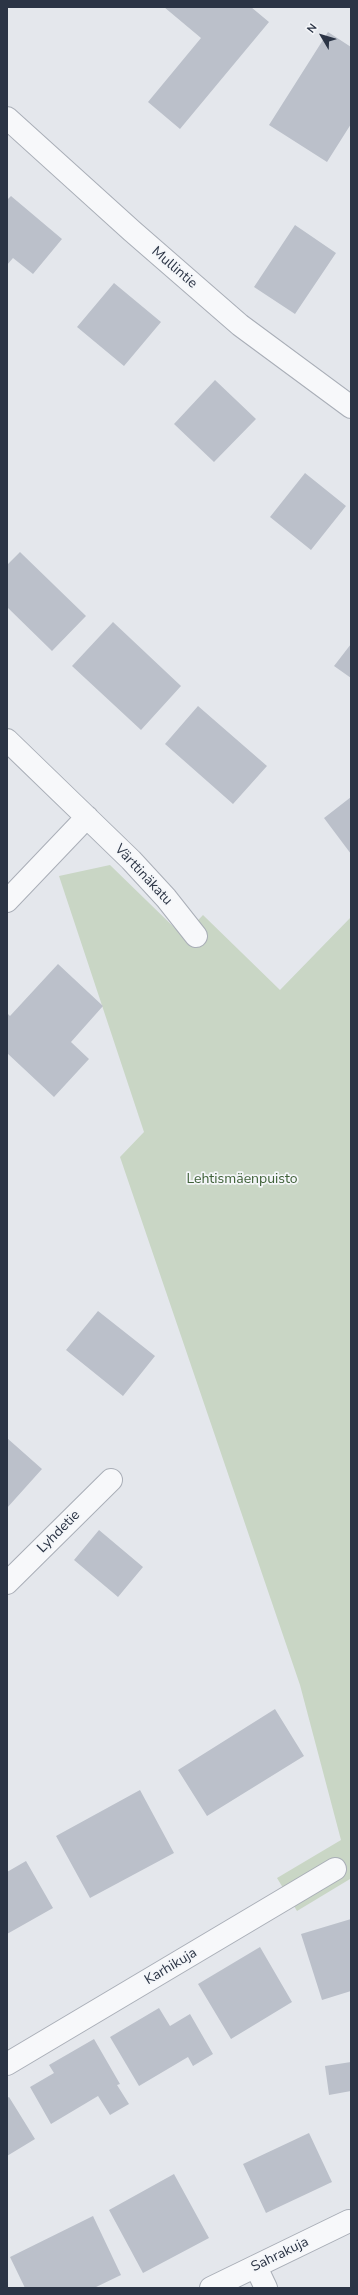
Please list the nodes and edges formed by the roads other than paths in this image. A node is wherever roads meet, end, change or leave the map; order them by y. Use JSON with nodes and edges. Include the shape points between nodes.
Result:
{"nodes":[{"id":1,"x":7,"y":118,"type":"edge"},
{"id":2,"x":351,"y":407,"type":"edge"},
{"id":3,"x":7,"y":740,"type":"edge"},
{"id":4,"x":87,"y":817,"type":"junction"},
{"id":5,"x":7,"y":901,"type":"edge"},
{"id":6,"x":196,"y":936,"type":"dead end"},
{"id":7,"x":111,"y":1480,"type":"dead end"},
{"id":8,"x":7,"y":1583,"type":"edge"},
{"id":9,"x":335,"y":1869,"type":"dead end"},
{"id":10,"x":7,"y":2064,"type":"edge"},
{"id":11,"x":349,"y":2220,"type":"dead end"},
{"id":12,"x":256,"y":2267,"type":"junction"},
{"id":13,"x":211,"y":2288,"type":"edge"},
{"id":14,"x":266,"y":2288,"type":"edge"}],
"edges":[{"from":1,"to":2,"type":"street","name":"Mullintie","via":[[132,232],[240,325]]},
{"from":3,"to":4,"type":"street","name":"Värttinäkatu"},
{"from":4,"to":5,"type":"street"},
{"from":4,"to":6,"type":"street","name":"Värttinäkatu","via":[[166,898]]},
{"from":7,"to":8,"type":"street","name":"Lyhdetie"},
{"from":9,"to":10,"type":"street","name":"Karhikuja"},
{"from":11,"to":12,"type":"street","name":"Sahrakuja"},
{"from":12,"to":13,"type":"street","name":"Sahrakuja"},
{"from":12,"to":14,"type":"street"}]}
